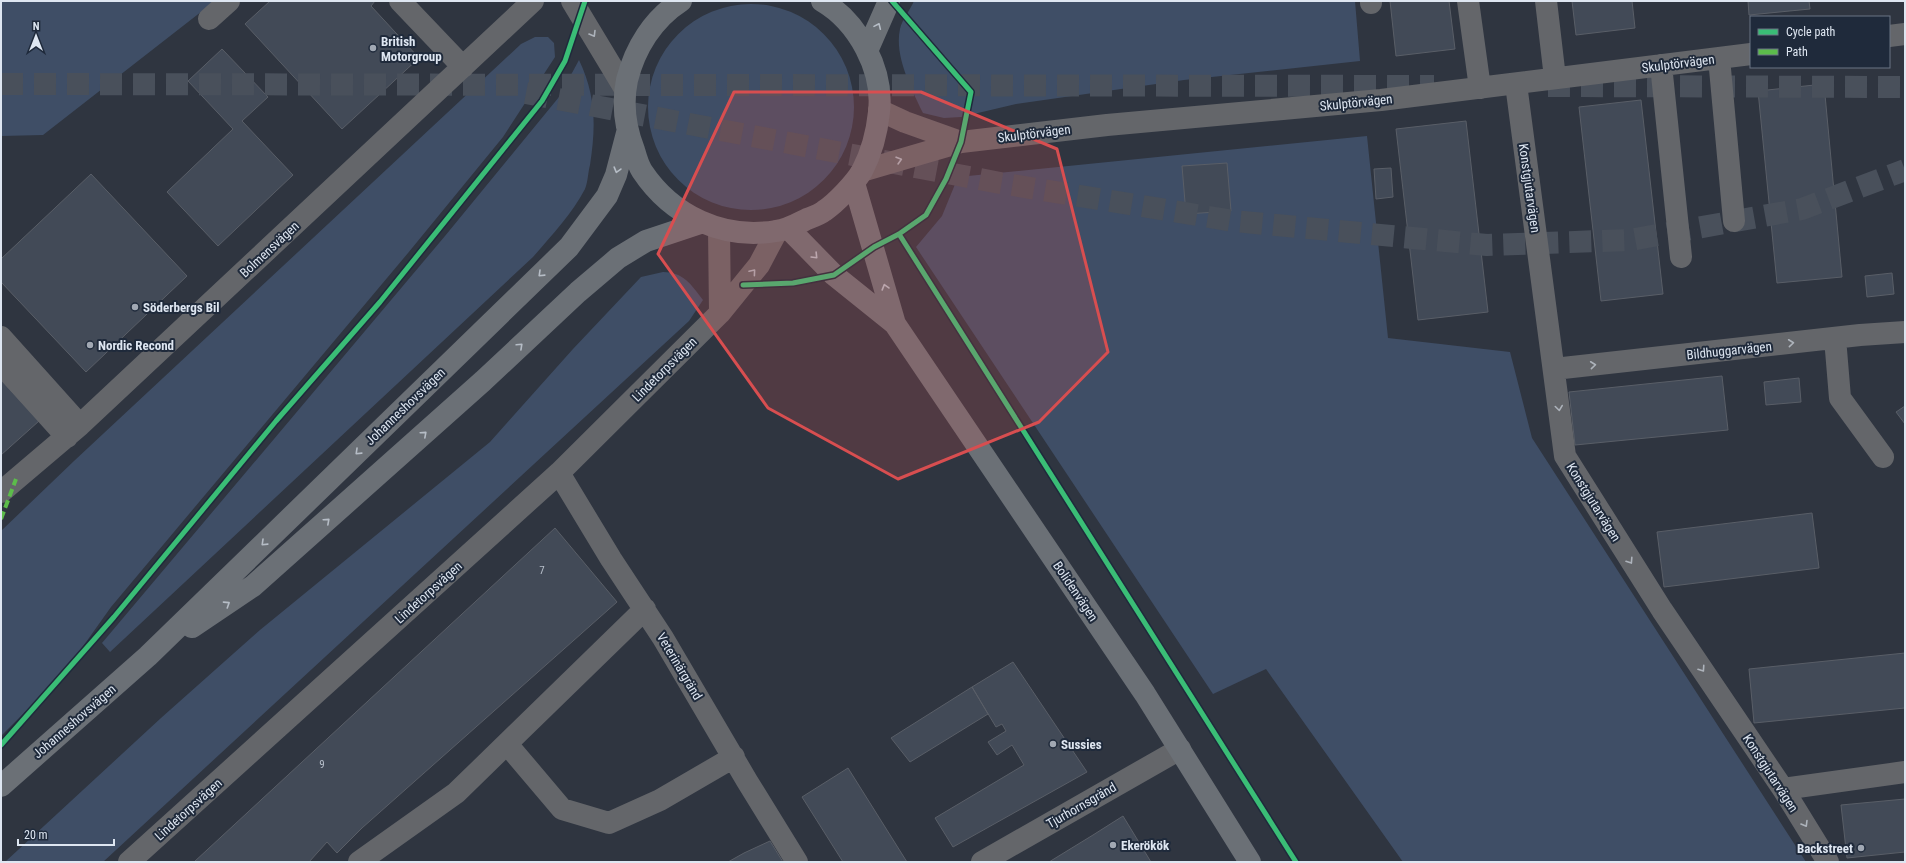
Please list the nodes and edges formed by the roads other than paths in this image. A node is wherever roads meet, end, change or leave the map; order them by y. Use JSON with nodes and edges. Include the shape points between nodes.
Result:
{"nodes":[{"id":1,"x":229,"y":1,"type":"edge"},
{"id":2,"x":400,"y":1,"type":"edge"},
{"id":3,"x":533,"y":1,"type":"edge"},
{"id":4,"x":572,"y":1,"type":"edge"},
{"id":5,"x":680,"y":1,"type":"edge"},
{"id":6,"x":822,"y":1,"type":"edge"},
{"id":7,"x":889,"y":1,"type":"edge"},
{"id":8,"x":1468,"y":1,"type":"edge"},
{"id":9,"x":1546,"y":1,"type":"edge"},
{"id":10,"x":209,"y":18,"type":"dead end"},
{"id":11,"x":1905,"y":34,"type":"edge"},
{"id":12,"x":1890,"y":36,"type":"edge"},
{"id":13,"x":867,"y":51,"type":"junction"},
{"id":14,"x":1750,"y":54,"type":"edge"},
{"id":15,"x":1719,"y":58,"type":"junction"},
{"id":16,"x":1661,"y":65,"type":"junction"},
{"id":17,"x":463,"y":66,"type":"junction"},
{"id":18,"x":1556,"y":78,"type":"junction"},
{"id":19,"x":1516,"y":84,"type":"junction"},
{"id":20,"x":1480,"y":88,"type":"junction"},
{"id":21,"x":625,"y":89,"type":"junction"},
{"id":22,"x":879,"y":110,"type":"junction"},
{"id":23,"x":627,"y":133,"type":"junction"},
{"id":24,"x":961,"y":142,"type":"junction"},
{"id":25,"x":858,"y":177,"type":"junction"},
{"id":26,"x":1734,"y":221,"type":"dead end"},
{"id":27,"x":710,"y":226,"type":"junction"},
{"id":28,"x":783,"y":230,"type":"junction"},
{"id":29,"x":1681,"y":257,"type":"dead end"},
{"id":30,"x":720,"y":313,"type":"junction"},
{"id":31,"x":895,"y":324,"type":"junction"},
{"id":32,"x":1905,"y":332,"type":"edge"},
{"id":33,"x":1,"y":338,"type":"edge"},
{"id":34,"x":1835,"y":338,"type":"junction"},
{"id":35,"x":1,"y":364,"type":"edge"},
{"id":36,"x":1554,"y":369,"type":"junction"},
{"id":37,"x":74,"y":431,"type":"junction"},
{"id":38,"x":1882,"y":457,"type":"dead end"},
{"id":39,"x":559,"y":473,"type":"junction"},
{"id":40,"x":1,"y":492,"type":"edge"},
{"id":41,"x":645,"y":609,"type":"junction"},
{"id":42,"x":148,"y":656,"type":"junction"},
{"id":43,"x":508,"y":744,"type":"junction"},
{"id":44,"x":1180,"y":749,"type":"junction"},
{"id":45,"x":734,"y":757,"type":"junction"},
{"id":46,"x":1905,"y":772,"type":"edge"},
{"id":47,"x":1,"y":786,"type":"edge"},
{"id":48,"x":1783,"y":789,"type":"junction"},
{"id":49,"x":129,"y":862,"type":"edge"},
{"id":50,"x":359,"y":862,"type":"edge"},
{"id":51,"x":796,"y":862,"type":"edge"},
{"id":52,"x":982,"y":862,"type":"edge"},
{"id":53,"x":1250,"y":862,"type":"edge"},
{"id":54,"x":1828,"y":862,"type":"edge"}],
"edges":[{"from":1,"to":10,"type":"street"},
{"from":2,"to":17,"type":"street"},
{"from":3,"to":17,"type":"street","name":"Bolmensvägen"},
{"from":4,"to":21,"type":"street","one_way":true},
{"from":5,"to":21,"type":"main road","via":[[655,23],[641,43]]},
{"from":6,"to":13,"type":"main road","via":[[851,26]]},
{"from":13,"to":7,"type":"main road","one_way":true},
{"from":8,"to":20,"type":"street"},
{"from":9,"to":18,"type":"street"},
{"from":11,"to":12,"type":"street"},
{"from":13,"to":22,"type":"main road","via":[[874,70]]},
{"from":14,"to":15,"type":"street","name":"Skulptörvägen"},
{"from":15,"to":16,"type":"street","name":"Skulptörvägen"},
{"from":15,"to":26,"type":"street"},
{"from":16,"to":18,"type":"street","name":"Skulptörvägen"},
{"from":16,"to":29,"type":"street"},
{"from":17,"to":37,"type":"street","name":"Bolmensvägen"},
{"from":18,"to":19,"type":"street","name":"Skulptörvägen"},
{"from":19,"to":20,"type":"street","name":"Skulptörvägen"},
{"from":19,"to":36,"type":"street","name":"Konstgjutarvägen"},
{"from":20,"to":24,"type":"street","name":"Skulptörvägen"},
{"from":21,"to":23,"type":"main road"},
{"from":22,"to":24,"type":"street","name":"Skulptörvägen"},
{"from":22,"to":25,"type":"main road","via":[[874,141]]},
{"from":23,"to":27,"type":"main road","via":[[641,170],[666,201]]},
{"from":23,"to":42,"type":"main road","name":"Johanneshovsvägen","one_way":true,"via":[[616,175],[607,196],[569,247]]},
{"from":25,"to":24,"type":"street","name":"Skulptörvägen","one_way":true},
{"from":25,"to":28,"type":"main road","via":[[824,211]]},
{"from":31,"to":25,"type":"main road","name":"Bolidenvägen","one_way":true},
{"from":27,"to":28,"type":"main road","via":[[748,233]]},
{"from":27,"to":30,"type":"street"},
{"from":42,"to":27,"type":"main road","name":"Johanneshovsvägen","one_way":true,"via":[[253,586],[618,258],[646,241]]},
{"from":30,"to":28,"type":"street","name":"Lindetorpsvägen","one_way":true,"via":[[759,265]]},
{"from":28,"to":31,"type":"main road","name":"Bolidenvägen","one_way":true},
{"from":30,"to":39,"type":"street","name":"Lindetorpsvägen"},
{"from":31,"to":44,"type":"main road","name":"Bolidenvägen"},
{"from":32,"to":34,"type":"street","name":"Bildhuggarvägen"},
{"from":33,"to":37,"type":"street"},
{"from":36,"to":34,"type":"street","name":"Bildhuggarvägen","one_way":true},
{"from":34,"to":38,"type":"street","via":[[1840,398]]},
{"from":35,"to":37,"type":"street"},
{"from":36,"to":48,"type":"street","name":"Konstgjutarvägen","one_way":true,"via":[[1565,456],[1662,610]]},
{"from":37,"to":40,"type":"street","name":"Bolmensvägen"},
{"from":39,"to":41,"type":"street","name":"Veterinärgränd","via":[[611,559]]},
{"from":39,"to":49,"type":"street","name":"Lindetorpsvägen"},
{"from":41,"to":43,"type":"street"},
{"from":41,"to":45,"type":"street","name":"Veterinärgränd"},
{"from":42,"to":47,"type":"main road","name":"Johanneshovsvägen"},
{"from":43,"to":45,"type":"street","via":[[562,809],[610,823],[660,800]]},
{"from":43,"to":50,"type":"street","via":[[456,793]]},
{"from":44,"to":52,"type":"street","name":"Tjurhornsgränd"},
{"from":44,"to":53,"type":"main road","name":"Bolidenvägen"},
{"from":45,"to":51,"type":"street","name":"Veterinärgränd"},
{"from":46,"to":48,"type":"street"},
{"from":48,"to":54,"type":"street","name":"Konstgjutarvägen","one_way":true}]}
